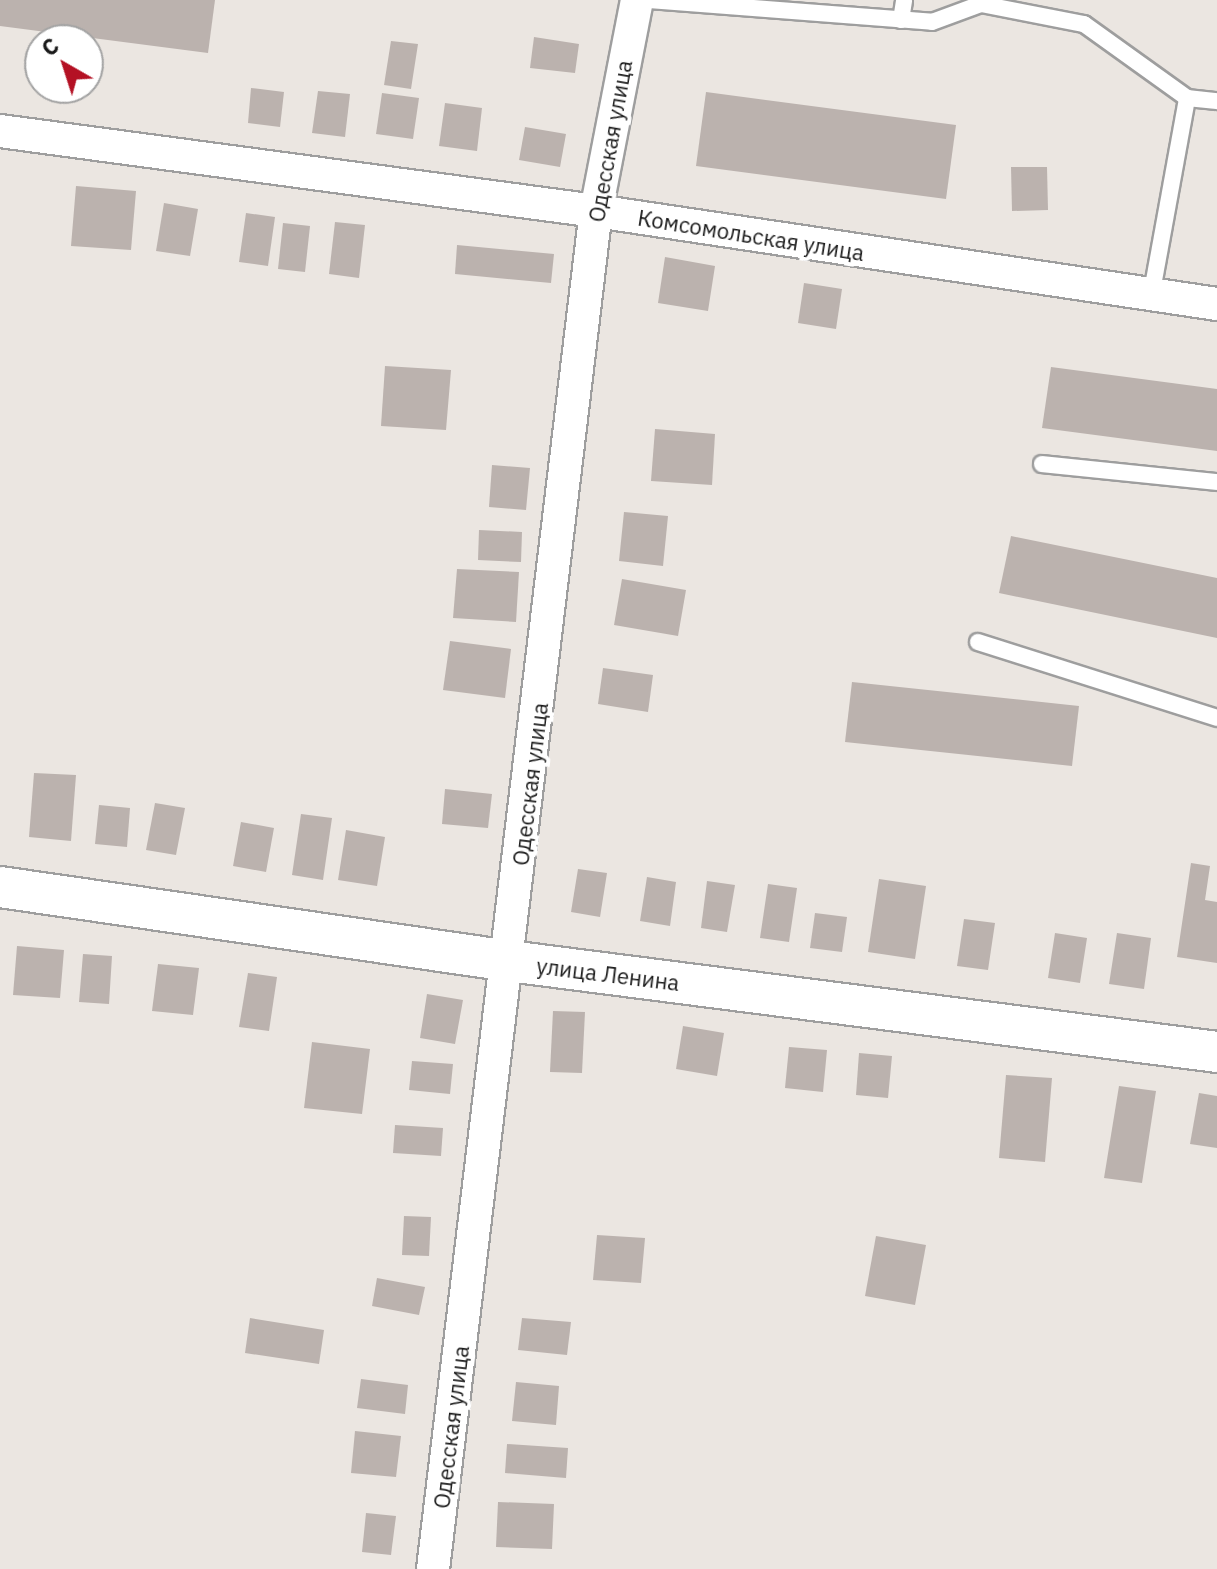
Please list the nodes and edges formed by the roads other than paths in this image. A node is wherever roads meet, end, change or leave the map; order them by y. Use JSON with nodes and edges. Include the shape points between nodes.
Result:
{"nodes":[{"id":1,"x":637,"y":0,"type":"edge"},
{"id":2,"x":649,"y":0,"type":"edge"},
{"id":3,"x":904,"y":0,"type":"edge"},
{"id":4,"x":1037,"y":7,"type":"edge"},
{"id":5,"x":901,"y":20,"type":"junction"},
{"id":6,"x":1187,"y":98,"type":"junction"},
{"id":7,"x":1217,"y":101,"type":"edge"},
{"id":8,"x":0,"y":131,"type":"edge"},
{"id":9,"x":596,"y":211,"type":"junction"},
{"id":10,"x":1151,"y":297,"type":"junction"},
{"id":11,"x":1217,"y":304,"type":"edge"},
{"id":12,"x":1042,"y":464,"type":"dead end"},
{"id":13,"x":1217,"y":482,"type":"edge"},
{"id":14,"x":978,"y":642,"type":"dead end"},
{"id":15,"x":1217,"y":718,"type":"edge"},
{"id":16,"x":0,"y":887,"type":"edge"},
{"id":17,"x":509,"y":961,"type":"junction"},
{"id":18,"x":1217,"y":1052,"type":"edge"},
{"id":19,"x":433,"y":1569,"type":"edge"}],
"edges":[{"from":1,"to":9,"type":"street","name":"Одесская улица"},
{"from":2,"to":5,"type":"lane"},
{"from":3,"to":5,"type":"lane"},
{"from":4,"to":5,"type":"lane","via":[[981,4],[932,22]]},
{"from":4,"to":6,"type":"lane","via":[[1084,24]]},
{"from":6,"to":7,"type":"lane"},
{"from":6,"to":10,"type":"lane"},
{"from":8,"to":9,"type":"street","name":"Комсомольская улица"},
{"from":9,"to":10,"type":"street","name":"Комсомольская улица"},
{"from":9,"to":17,"type":"street","name":"Одесская улица"},
{"from":10,"to":11,"type":"street","name":"Комсомольская улица"},
{"from":12,"to":13,"type":"lane"},
{"from":14,"to":15,"type":"lane"},
{"from":16,"to":17,"type":"street","name":"улица Ленина"},
{"from":17,"to":18,"type":"street","name":"улица Ленина"},
{"from":17,"to":19,"type":"street","name":"Одесская улица"}]}
